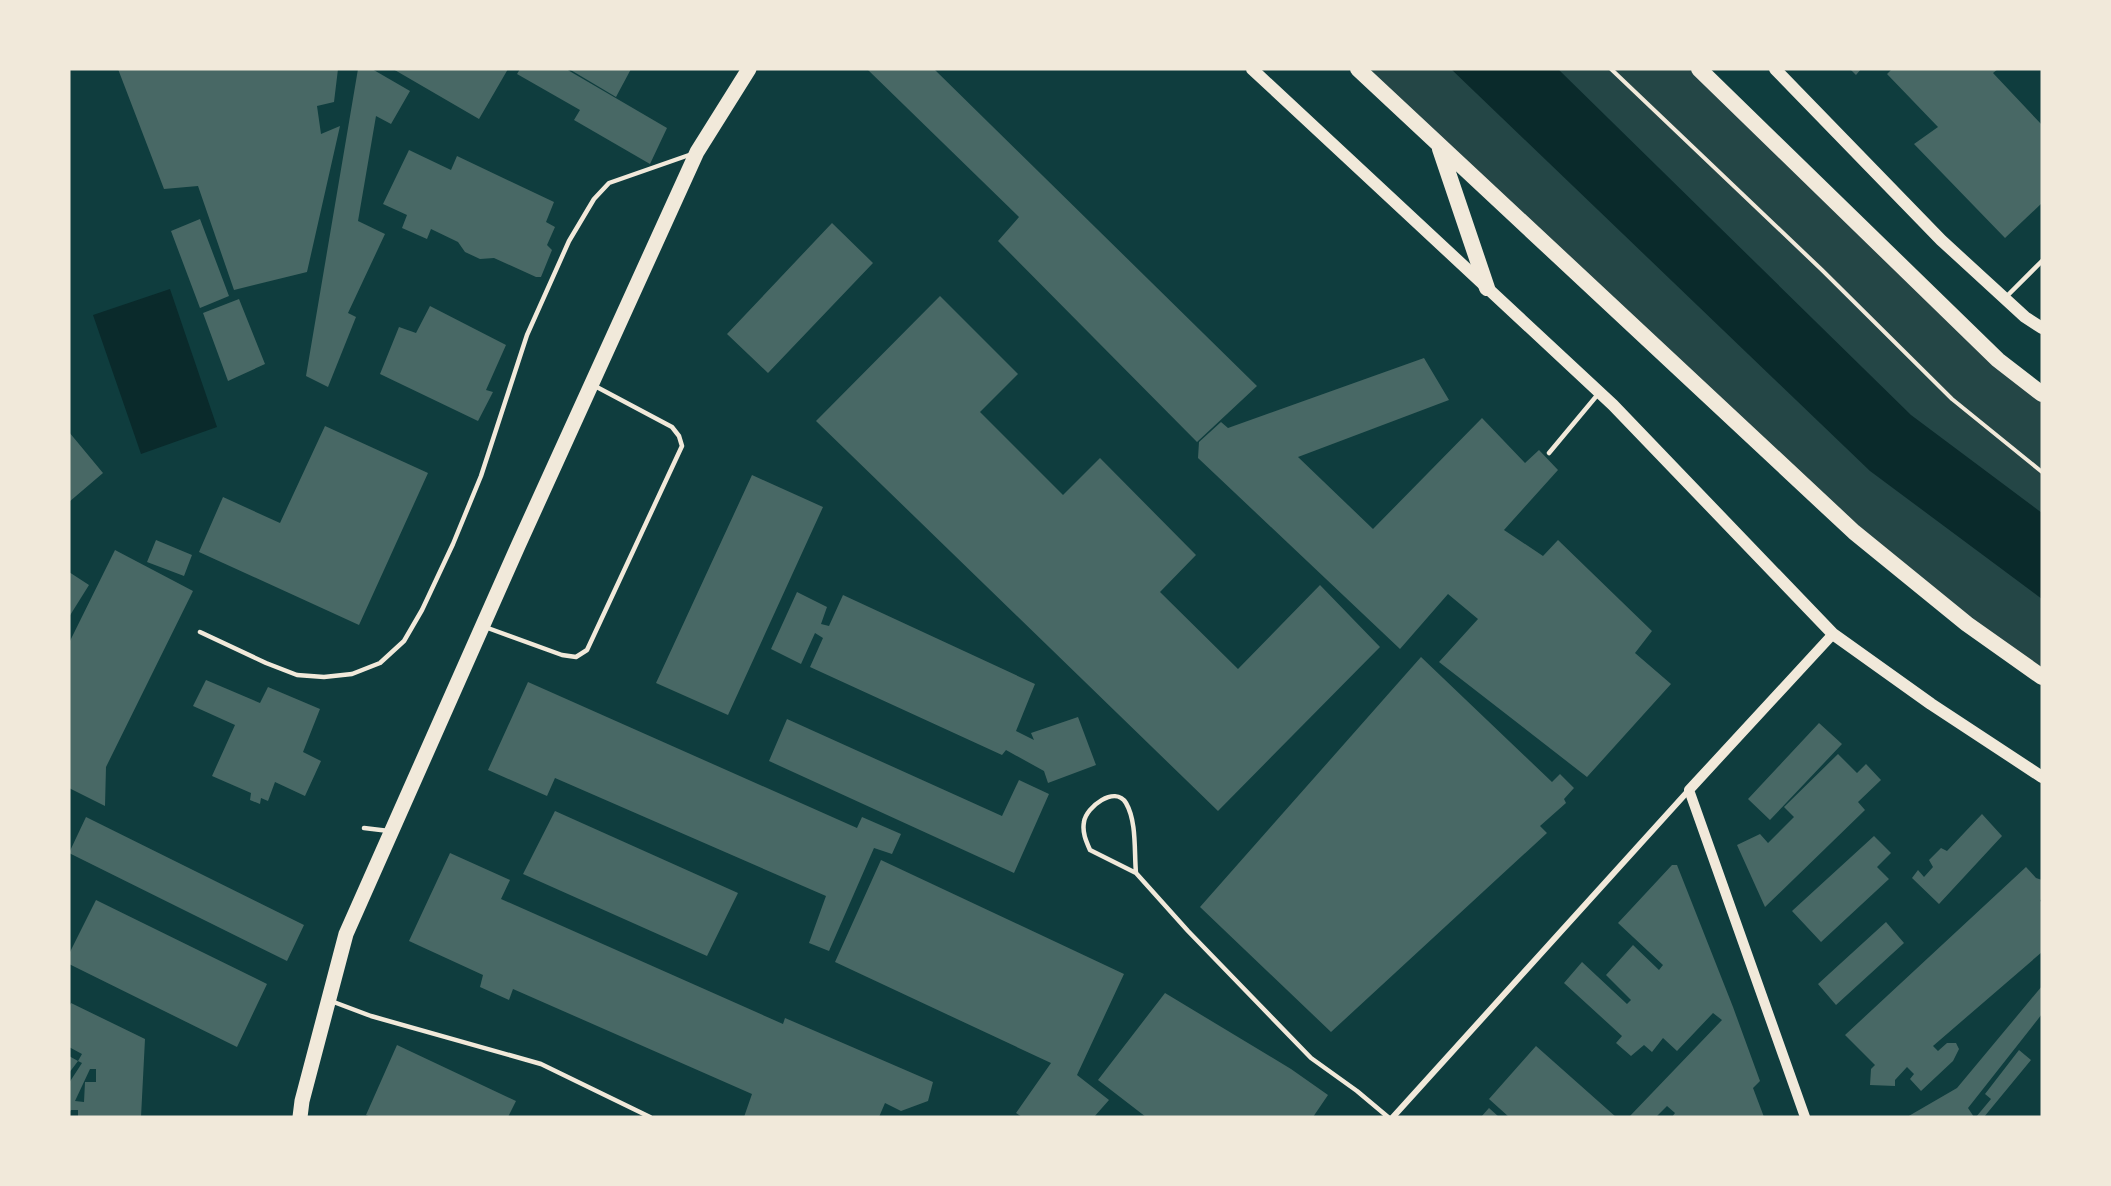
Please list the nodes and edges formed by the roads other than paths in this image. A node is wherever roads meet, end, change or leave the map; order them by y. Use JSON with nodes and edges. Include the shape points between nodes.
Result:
{"nodes":[{"id":1,"x":749,"y":69,"type":"edge"},
{"id":2,"x":1252,"y":69,"type":"edge"},
{"id":3,"x":1358,"y":69,"type":"edge"},
{"id":4,"x":1698,"y":69,"type":"edge"},
{"id":5,"x":1775,"y":69,"type":"edge"},
{"id":6,"x":1439,"y":146,"type":"junction"},
{"id":7,"x":697,"y":152,"type":"junction"},
{"id":8,"x":2042,"y":261,"type":"edge"},
{"id":9,"x":1487,"y":288,"type":"junction"},
{"id":10,"x":2005,"y":298,"type":"junction"},
{"id":11,"x":2042,"y":328,"type":"edge"},
{"id":12,"x":592,"y":384,"type":"junction"},
{"id":13,"x":1600,"y":393,"type":"junction"},
{"id":14,"x":2042,"y":394,"type":"edge"},
{"id":15,"x":1549,"y":453,"type":"dead end"},
{"id":16,"x":482,"y":626,"type":"junction"},
{"id":17,"x":200,"y":632,"type":"dead end"},
{"id":18,"x":1833,"y":634,"type":"junction"},
{"id":19,"x":2042,"y":677,"type":"edge"},
{"id":20,"x":2042,"y":777,"type":"edge"},
{"id":21,"x":1689,"y":790,"type":"junction"},
{"id":22,"x":364,"y":828,"type":"dead end"},
{"id":23,"x":392,"y":831,"type":"junction"},
{"id":24,"x":1136,"y":873,"type":"junction"},
{"id":25,"x":328,"y":1000,"type":"junction"},
{"id":26,"x":300,"y":1117,"type":"edge"},
{"id":27,"x":650,"y":1117,"type":"edge"},
{"id":28,"x":1388,"y":1117,"type":"edge"},
{"id":29,"x":1393,"y":1117,"type":"edge"},
{"id":30,"x":1805,"y":1117,"type":"edge"}],
"edges":[{"from":1,"to":7,"type":"main road"},
{"from":2,"to":9,"type":"main road"},
{"from":3,"to":6,"type":"highway"},
{"from":4,"to":14,"type":"highway","via":[[1998,360]]},
{"from":5,"to":10,"type":"main road","via":[[1941,240]]},
{"from":6,"to":9,"type":"highway"},
{"from":6,"to":19,"type":"highway","via":[[1854,532],[1967,624]]},
{"from":7,"to":12,"type":"main road"},
{"from":7,"to":17,"type":"lane","via":[[609,183],[589,208],[569,242],[527,335],[481,476],[453,544],[404,641],[380,663],[352,674],[324,677],[297,675]]},
{"from":8,"to":10,"type":"lane"},
{"from":9,"to":13,"type":"main road"},
{"from":10,"to":11,"type":"main road"},
{"from":12,"to":16,"type":"main road"},
{"from":12,"to":16,"type":"lane","via":[[672,427],[682,446],[587,650],[576,657],[562,655]]},
{"from":13,"to":15,"type":"lane"},
{"from":13,"to":18,"type":"main road"},
{"from":16,"to":23,"type":"main road"},
{"from":18,"to":20,"type":"main road"},
{"from":18,"to":21,"type":"street"},
{"from":21,"to":29,"type":"street"},
{"from":21,"to":30,"type":"street"},
{"from":22,"to":23,"type":"lane"},
{"from":23,"to":25,"type":"main road","via":[[346,934]]},
{"from":24,"to":24,"type":"lane","via":[[1090,850],[1084,836],[1084,821],[1096,803],[1115,796],[1126,802]]},
{"from":24,"to":28,"type":"lane","via":[[1311,1058]]},
{"from":25,"to":26,"type":"main road"},
{"from":25,"to":27,"type":"lane","via":[[371,1016],[542,1064]]}]}
